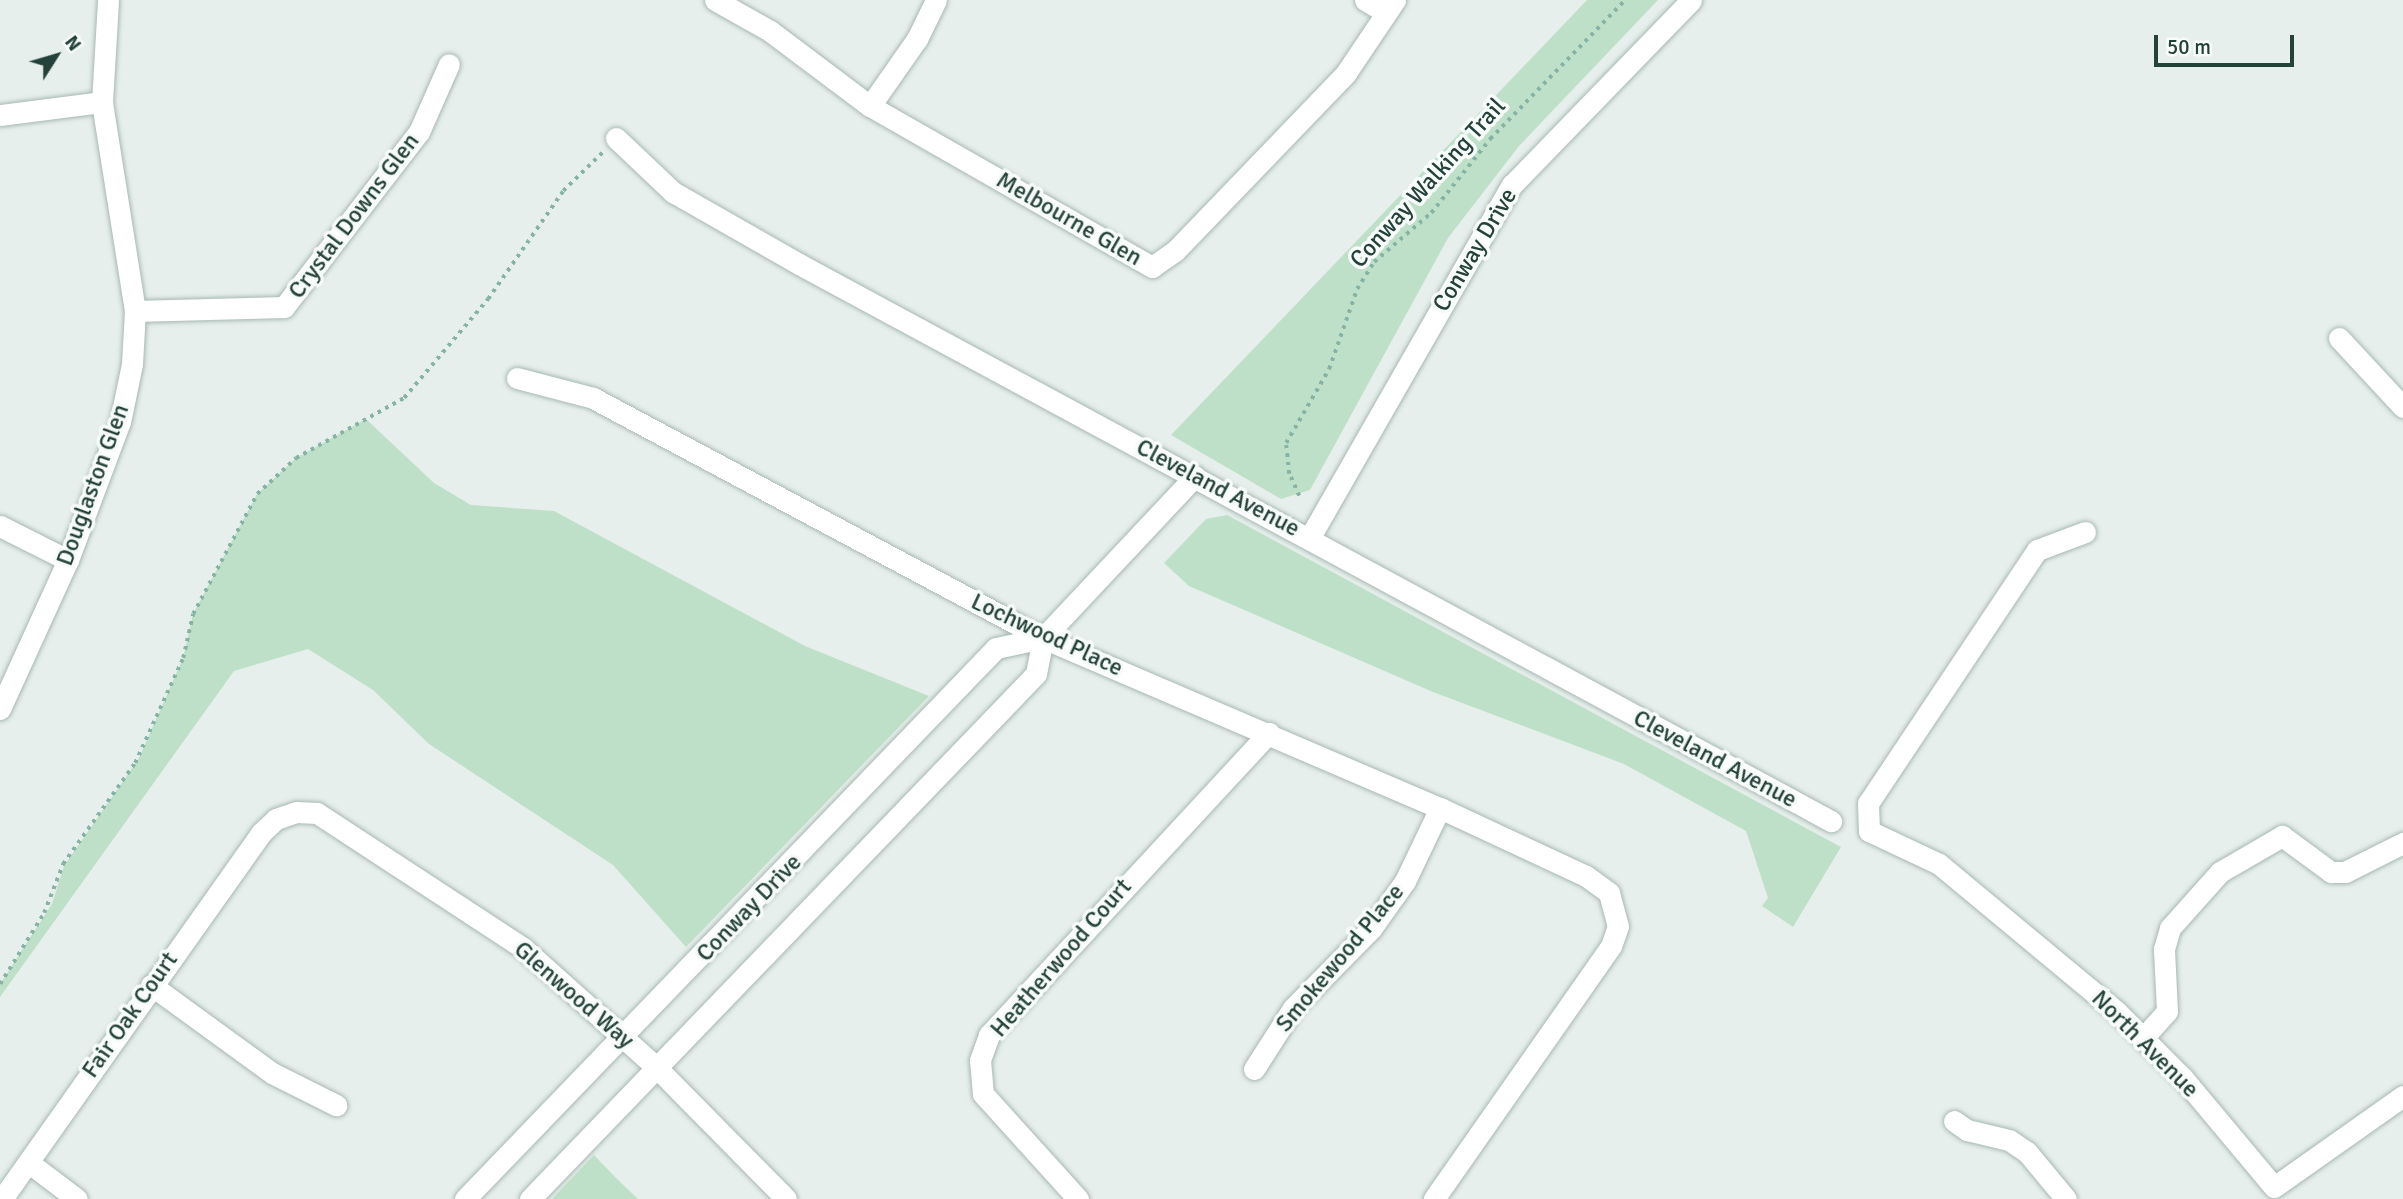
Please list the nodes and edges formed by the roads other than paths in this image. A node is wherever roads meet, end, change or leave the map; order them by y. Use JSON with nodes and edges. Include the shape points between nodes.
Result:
{"nodes":[{"id":1,"x":108,"y":0,"type":"edge"},
{"id":2,"x":715,"y":0,"type":"edge"},
{"id":3,"x":936,"y":0,"type":"edge"},
{"id":4,"x":1365,"y":0,"type":"edge"},
{"id":5,"x":1691,"y":0,"type":"edge"},
{"id":6,"x":1390,"y":6,"type":"edge"},
{"id":7,"x":449,"y":64,"type":"dead end"},
{"id":8,"x":102,"y":102,"type":"junction"},
{"id":9,"x":870,"y":106,"type":"junction"},
{"id":10,"x":0,"y":115,"type":"edge"},
{"id":11,"x":616,"y":138,"type":"road end"},
{"id":12,"x":135,"y":311,"type":"junction"},
{"id":13,"x":2339,"y":338,"type":"dead end"},
{"id":14,"x":517,"y":378,"type":"dead end"},
{"id":15,"x":2403,"y":407,"type":"edge"},
{"id":16,"x":1195,"y":476,"type":"junction"},
{"id":17,"x":0,"y":526,"type":"edge"},
{"id":18,"x":2085,"y":532,"type":"dead end"},
{"id":19,"x":1310,"y":537,"type":"junction"},
{"id":20,"x":68,"y":560,"type":"junction"},
{"id":21,"x":1043,"y":638,"type":"junction"},
{"id":22,"x":0,"y":709,"type":"edge"},
{"id":23,"x":1269,"y":733,"type":"junction"},
{"id":24,"x":1440,"y":808,"type":"junction"},
{"id":25,"x":1831,"y":821,"type":"dead end"},
{"id":26,"x":261,"y":833,"type":"joint"},
{"id":27,"x":2403,"y":843,"type":"edge"},
{"id":28,"x":151,"y":985,"type":"junction"},
{"id":29,"x":625,"y":1037,"type":"junction"},
{"id":30,"x":2143,"y":1038,"type":"junction"},
{"id":31,"x":656,"y":1068,"type":"junction"},
{"id":32,"x":1254,"y":1069,"type":"dead end"},
{"id":33,"x":2403,"y":1096,"type":"edge"},
{"id":34,"x":336,"y":1105,"type":"dead end"},
{"id":35,"x":1954,"y":1121,"type":"dead end"},
{"id":36,"x":28,"y":1162,"type":"junction"},
{"id":37,"x":2268,"y":1193,"type":"edge"},
{"id":38,"x":2,"y":1199,"type":"edge"},
{"id":39,"x":77,"y":1199,"type":"edge"},
{"id":40,"x":465,"y":1199,"type":"edge"},
{"id":41,"x":530,"y":1199,"type":"edge"},
{"id":42,"x":786,"y":1199,"type":"edge"},
{"id":43,"x":1078,"y":1199,"type":"edge"},
{"id":44,"x":1434,"y":1199,"type":"edge"},
{"id":45,"x":2066,"y":1199,"type":"edge"}],
"edges":[{"from":1,"to":8,"type":"street","name":"Douglaston Glen"},
{"from":2,"to":9,"type":"street","name":"Melbourne Glen","via":[[770,32]]},
{"from":3,"to":9,"type":"street","via":[[917,39]]},
{"from":4,"to":6,"type":"street"},
{"from":5,"to":19,"type":"street","name":"Conway Drive","via":[[1512,185]]},
{"from":6,"to":9,"type":"street","name":"Melbourne Glen","via":[[1346,73],[1175,251],[1152,267]]},
{"from":7,"to":12,"type":"street","name":"Crystal Downs Glen","via":[[419,132],[284,307]]},
{"from":8,"to":10,"type":"street"},
{"from":8,"to":12,"type":"street","name":"Douglaston Glen"},
{"from":11,"to":16,"type":"street","name":"Cleveland Avenue","via":[[673,192]]},
{"from":12,"to":20,"type":"street","name":"Douglaston Glen","via":[[132,364],[120,422]]},
{"from":13,"to":15,"type":"street"},
{"from":14,"to":21,"type":"street","name":"Lochwood Place","via":[[593,398]]},
{"from":16,"to":19,"type":"street","name":"Cleveland Avenue"},
{"from":16,"to":21,"type":"street"},
{"from":17,"to":20,"type":"street"},
{"from":18,"to":30,"type":"street","name":"North Avenue","via":[[2037,550],[1868,803],[1869,831],[1939,864]]},
{"from":19,"to":25,"type":"street","name":"Cleveland Avenue","via":[[1493,641]]},
{"from":20,"to":22,"type":"street","name":"Douglaston Glen"},
{"from":21,"to":23,"type":"street","name":"Lochwood Place"},
{"from":21,"to":29,"type":"street","name":"Conway Drive","via":[[996,648]]},
{"from":21,"to":31,"type":"street","name":"Conway Drive","via":[[1036,674]]},
{"from":23,"to":24,"type":"street","name":"Lochwood Place"},
{"from":23,"to":43,"type":"street","name":"Heatherwood Court","via":[[989,1035],[980,1060],[983,1094]]},
{"from":24,"to":32,"type":"street","name":"Smokewood Place","via":[[1398,891],[1371,929],[1293,1008]]},
{"from":24,"to":44,"type":"street","name":"Lochwood Place","via":[[1586,876],[1609,893],[1618,926],[1611,946]]},
{"from":26,"to":28,"type":"street","name":"Fair Oak Court"},
{"from":26,"to":29,"type":"street","name":"Glenwood Way","via":[[276,819],[296,812],[317,813],[523,948]]},
{"from":27,"to":30,"type":"street","via":[[2345,872],[2331,872],[2282,836],[2220,872],[2170,928],[2164,949],[2167,1011]]},
{"from":28,"to":34,"type":"street","via":[[272,1073]]},
{"from":28,"to":36,"type":"street","name":"Fair Oak Court"},
{"from":29,"to":31,"type":"street","name":"Glenwood Way"},
{"from":29,"to":40,"type":"street","name":"Conway Drive"},
{"from":30,"to":37,"type":"street","name":"North Avenue","via":[[2182,1077]]},
{"from":31,"to":41,"type":"street","name":"Conway Drive"},
{"from":31,"to":42,"type":"street","name":"Glenwood Way"},
{"from":33,"to":37,"type":"street","name":"North Avenue"},
{"from":35,"to":45,"type":"street","via":[[2009,1140],[2027,1152]]},
{"from":36,"to":38,"type":"street","name":"Fair Oak Court"},
{"from":36,"to":39,"type":"street"}]}
